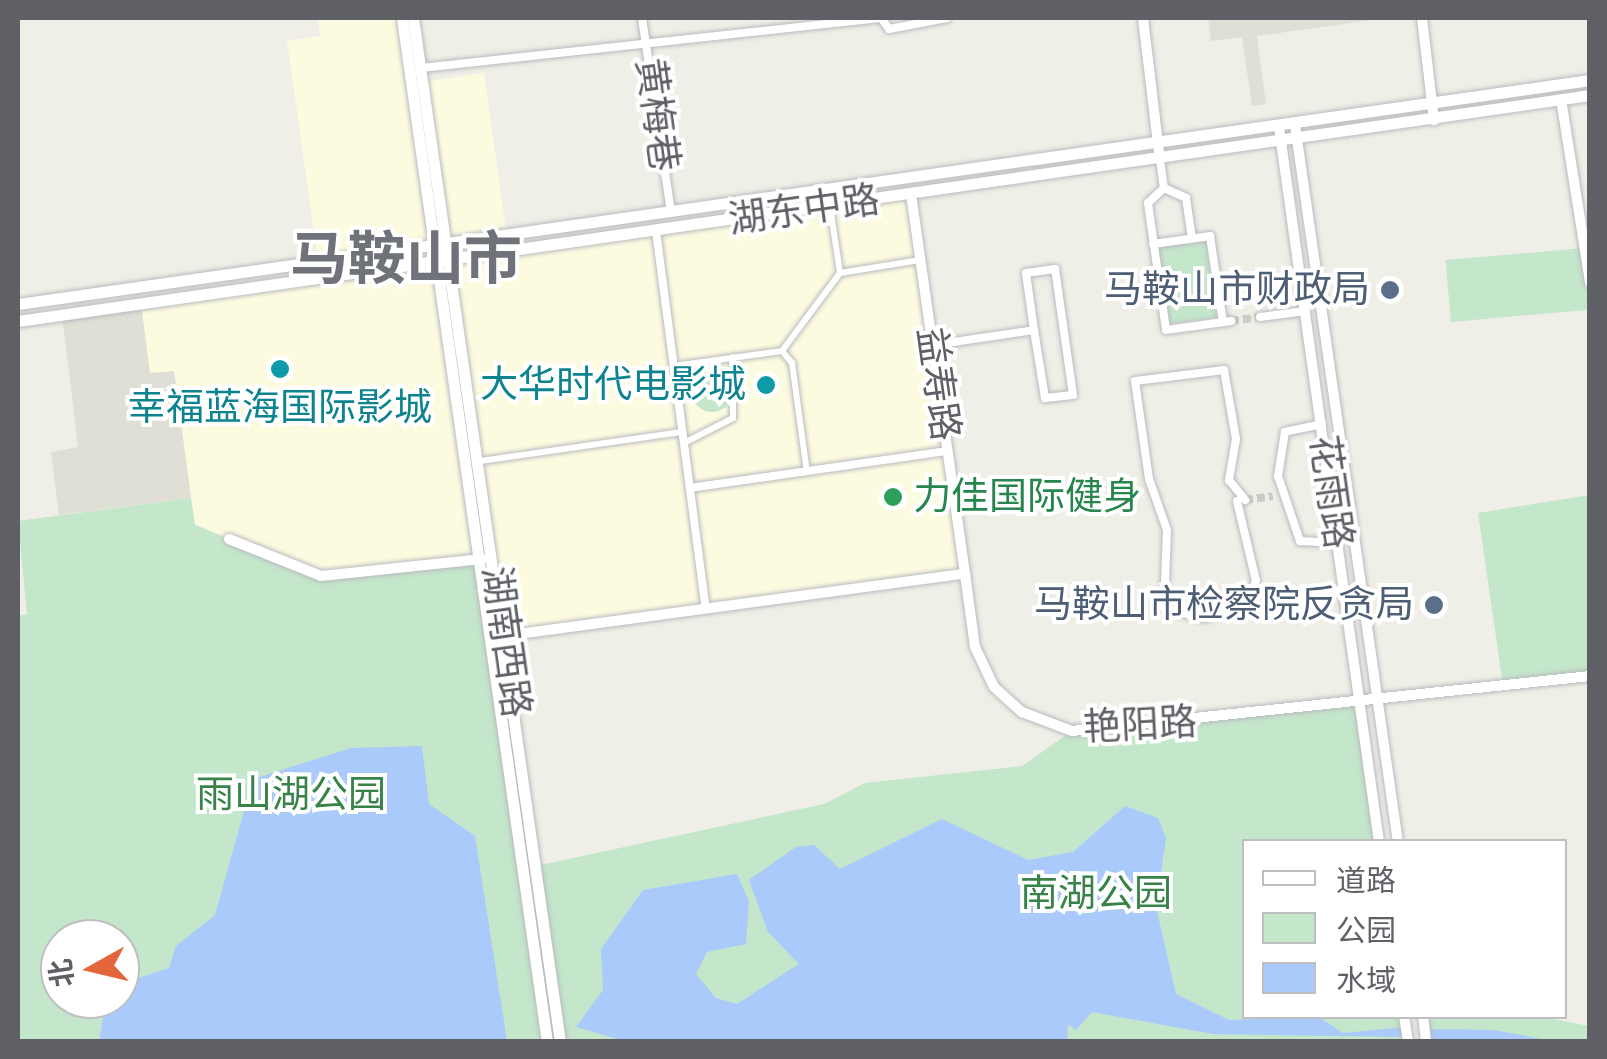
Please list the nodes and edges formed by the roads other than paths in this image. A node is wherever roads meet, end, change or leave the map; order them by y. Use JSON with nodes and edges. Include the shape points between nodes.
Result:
{"nodes":[{"id":1,"x":402,"y":18,"type":"edge"},
{"id":2,"x":413,"y":18,"type":"edge"},
{"id":3,"x":642,"y":18,"type":"edge"},
{"id":4,"x":882,"y":18,"type":"edge"},
{"id":5,"x":947,"y":18,"type":"edge"},
{"id":6,"x":1143,"y":18,"type":"edge"},
{"id":7,"x":1422,"y":18,"type":"edge"},
{"id":8,"x":646,"y":46,"type":"junction"},
{"id":9,"x":421,"y":68,"type":"junction"},
{"id":10,"x":1590,"y":80,"type":"edge"},
{"id":11,"x":1590,"y":95,"type":"edge"},
{"id":12,"x":1560,"y":99,"type":"junction"},
{"id":13,"x":1432,"y":103,"type":"junction"},
{"id":14,"x":1434,"y":120,"type":"junction"},
{"id":15,"x":1296,"y":124,"type":"junction"},
{"id":16,"x":1279,"y":127,"type":"junction"},
{"id":17,"x":1298,"y":141,"type":"junction"},
{"id":18,"x":1158,"y":144,"type":"junction"},
{"id":19,"x":1282,"y":144,"type":"junction"},
{"id":20,"x":1160,"y":160,"type":"junction"},
{"id":21,"x":1164,"y":188,"type":"junction"},
{"id":22,"x":911,"y":194,"type":"junction"},
{"id":23,"x":830,"y":206,"type":"junction"},
{"id":24,"x":671,"y":212,"type":"junction"},
{"id":25,"x":656,"y":231,"type":"junction"},
{"id":26,"x":1192,"y":238,"type":"junction"},
{"id":27,"x":442,"y":244,"type":"junction"},
{"id":28,"x":1153,"y":244,"type":"junction"},
{"id":29,"x":920,"y":260,"type":"junction"},
{"id":30,"x":444,"y":262,"type":"junction"},
{"id":31,"x":840,"y":273,"type":"junction"},
{"id":32,"x":1590,"y":284,"type":"edge"},
{"id":33,"x":18,"y":304,"type":"edge"},
{"id":34,"x":1306,"y":311,"type":"junction"},
{"id":35,"x":1260,"y":317,"type":"tunnel mouth"},
{"id":36,"x":18,"y":321,"type":"edge"},
{"id":37,"x":1034,"y":330,"type":"junction"},
{"id":38,"x":932,"y":345,"type":"junction"},
{"id":39,"x":782,"y":351,"type":"junction"},
{"id":40,"x":733,"y":357,"type":"junction"},
{"id":41,"x":674,"y":366,"type":"junction"},
{"id":42,"x":1322,"y":424,"type":"junction"},
{"id":43,"x":682,"y":432,"type":"junction"},
{"id":44,"x":684,"y":443,"type":"junction"},
{"id":45,"x":948,"y":450,"type":"junction"},
{"id":46,"x":480,"y":461,"type":"junction"},
{"id":47,"x":806,"y":472,"type":"junction"},
{"id":48,"x":690,"y":488,"type":"junction"},
{"id":49,"x":1241,"y":500,"type":"joint"},
{"id":50,"x":229,"y":539,"type":"dead end"},
{"id":51,"x":1338,"y":542,"type":"junction"},
{"id":52,"x":482,"y":559,"type":"junction"},
{"id":53,"x":965,"y":574,"type":"junction"},
{"id":54,"x":706,"y":608,"type":"junction"},
{"id":55,"x":500,"y":636,"type":"junction"},
{"id":56,"x":1590,"y":676,"type":"edge"},
{"id":57,"x":1378,"y":700,"type":"junction"},
{"id":58,"x":1359,"y":702,"type":"junction"},
{"id":59,"x":1379,"y":839,"type":"edge"},
{"id":60,"x":1398,"y":839,"type":"edge"},
{"id":61,"x":547,"y":1042,"type":"edge"},
{"id":62,"x":560,"y":1042,"type":"edge"}],
"edges":[{"from":1,"to":27,"type":"main road"},
{"from":2,"to":9,"type":"main road"},
{"from":3,"to":8,"type":"street","name":"黄梅巷"},
{"from":4,"to":5,"type":"street","via":[[889,29]]},
{"from":4,"to":8,"type":"street"},
{"from":6,"to":18,"type":"street"},
{"from":7,"to":13,"type":"street"},
{"from":8,"to":9,"type":"street"},
{"from":8,"to":24,"type":"street","name":"黄梅巷"},
{"from":9,"to":27,"type":"main road"},
{"from":10,"to":13,"type":"main road","name":"湖东中路"},
{"from":11,"to":12,"type":"main road","name":"湖东中路"},
{"from":12,"to":14,"type":"main road","name":"湖东中路"},
{"from":12,"to":32,"type":"street"},
{"from":13,"to":14,"type":"street"},
{"from":13,"to":15,"type":"main road","name":"湖东中路"},
{"from":14,"to":17,"type":"main road","name":"湖东中路"},
{"from":15,"to":16,"type":"main road","name":"湖东中路"},
{"from":15,"to":17,"type":"street"},
{"from":16,"to":18,"type":"main road","name":"湖东中路"},
{"from":16,"to":19,"type":"street","name":"花雨路"},
{"from":17,"to":19,"type":"main road","name":"湖东中路"},
{"from":17,"to":57,"type":"street"},
{"from":18,"to":20,"type":"street"},
{"from":18,"to":24,"type":"main road","name":"湖东中路"},
{"from":19,"to":20,"type":"main road","name":"湖东中路"},
{"from":19,"to":34,"type":"street","name":"花雨路"},
{"from":20,"to":21,"type":"street"},
{"from":20,"to":22,"type":"main road","name":"湖东中路"},
{"from":21,"to":26,"type":"street","via":[[1186,198]]},
{"from":21,"to":28,"type":"street","via":[[1148,203]]},
{"from":22,"to":23,"type":"main road","name":"湖东中路"},
{"from":22,"to":29,"type":"street","name":"益寿路"},
{"from":23,"to":25,"type":"main road","name":"湖东中路"},
{"from":23,"to":31,"type":"street"},
{"from":24,"to":27,"type":"main road","name":"湖东中路"},
{"from":25,"to":30,"type":"main road","name":"湖东中路"},
{"from":25,"to":41,"type":"street"},
{"from":26,"to":28,"type":"street"},
{"from":26,"to":28,"type":"street","via":[[1210,236],[1227,322],[1166,330]]},
{"from":27,"to":30,"type":"main road"},
{"from":27,"to":33,"type":"main road","name":"湖东中路"},
{"from":29,"to":31,"type":"street"},
{"from":29,"to":38,"type":"street","name":"益寿路"},
{"from":30,"to":36,"type":"main road","name":"湖东中路"},
{"from":30,"to":46,"type":"main road","name":"湖南西路"},
{"from":30,"to":52,"type":"main road","name":"湖南西路"},
{"from":31,"to":39,"type":"street"},
{"from":34,"to":35,"type":"street"},
{"from":34,"to":42,"type":"street","name":"花雨路"},
{"from":37,"to":37,"type":"street","via":[[1045,398],[1073,395],[1055,269],[1026,274]]},
{"from":37,"to":38,"type":"street"},
{"from":38,"to":45,"type":"street","name":"益寿路"},
{"from":39,"to":40,"type":"street"},
{"from":39,"to":47,"type":"street","via":[[792,363]]},
{"from":40,"to":41,"type":"street"},
{"from":40,"to":44,"type":"street","via":[[733,418]]},
{"from":41,"to":43,"type":"street"},
{"from":42,"to":51,"type":"street","name":"花雨路"},
{"from":42,"to":51,"type":"street","via":[[1286,432],[1278,495],[1300,541]]},
{"from":43,"to":44,"type":"street"},
{"from":43,"to":46,"type":"street"},
{"from":44,"to":48,"type":"street"},
{"from":45,"to":47,"type":"street"},
{"from":45,"to":53,"type":"street","name":"益寿路"},
{"from":46,"to":55,"type":"main road","name":"湖南西路"},
{"from":47,"to":48,"type":"street"},
{"from":48,"to":54,"type":"street"},
{"from":49,"to":49,"type":"street","via":[[1224,370],[1134,381],[1167,530],[1164,608],[1203,618],[1248,603],[1256,581]]},
{"from":50,"to":52,"type":"street","via":[[320,576]]},
{"from":51,"to":58,"type":"street","name":"花雨路"},
{"from":52,"to":55,"type":"main road","name":"湖南西路"},
{"from":53,"to":54,"type":"street"},
{"from":53,"to":58,"type":"street","name":"艳阳路","via":[[975,647],[994,686],[1022,712],[1072,731]]},
{"from":54,"to":55,"type":"street"},
{"from":55,"to":61,"type":"main road","name":"湖南西路"},
{"from":55,"to":62,"type":"main road","name":"湖南西路"},
{"from":56,"to":57,"type":"street","name":"艳阳路"},
{"from":57,"to":58,"type":"street","name":"艳阳路"},
{"from":57,"to":60,"type":"street"},
{"from":58,"to":59,"type":"street","name":"花雨路"}]}
